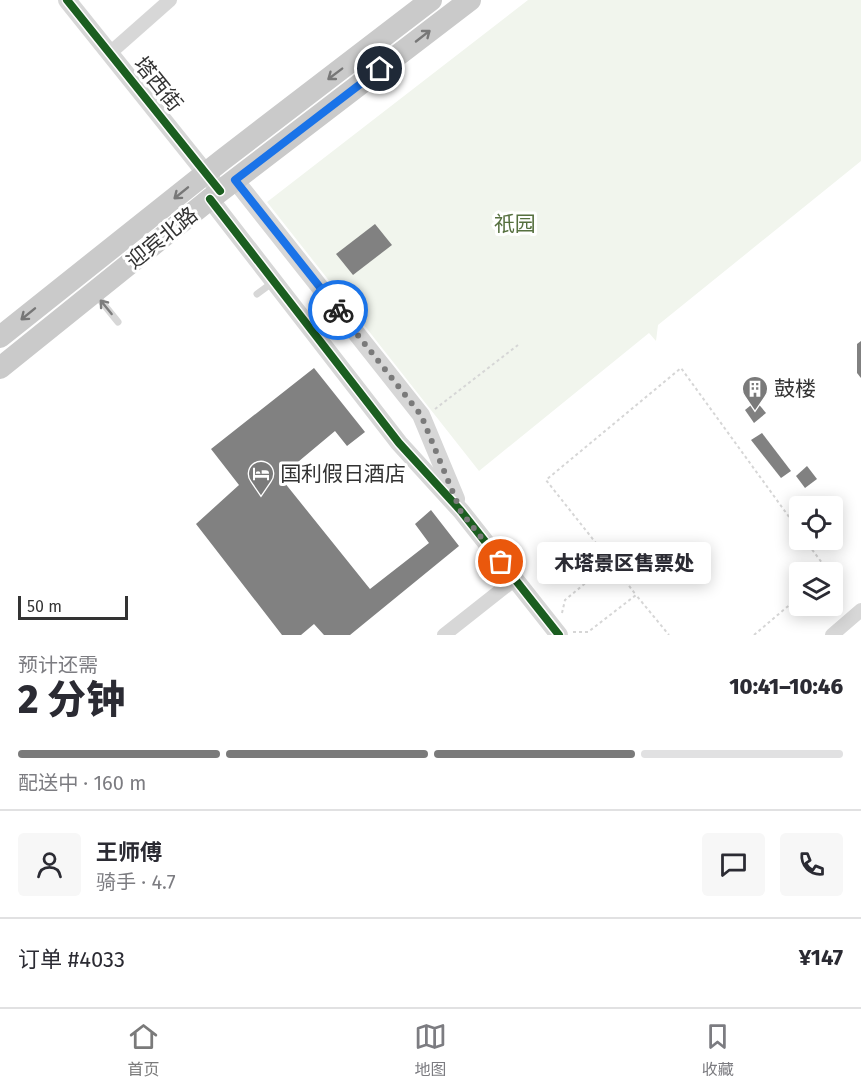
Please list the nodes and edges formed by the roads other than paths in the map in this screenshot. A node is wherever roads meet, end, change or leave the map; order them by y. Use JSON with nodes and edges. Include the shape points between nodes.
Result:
{"nodes":[{"id":1,"x":67,"y":0,"type":"edge"},
{"id":2,"x":170,"y":0,"type":"edge"},
{"id":3,"x":431,"y":0,"type":"edge"},
{"id":4,"x":470,"y":0,"type":"edge"},
{"id":5,"x":110,"y":53,"type":"junction"},
{"id":6,"x":206,"y":173,"type":"junction"},
{"id":7,"x":222,"y":190,"type":"junction"},
{"id":8,"x":274,"y":281,"type":"junction"},
{"id":9,"x":94,"y":292,"type":"junction"},
{"id":10,"x":256,"y":294,"type":"dead end"},
{"id":11,"x":118,"y":322,"type":"dead end"},
{"id":12,"x":0,"y":337,"type":"edge"},
{"id":13,"x":0,"y":368,"type":"edge"},
{"id":14,"x":461,"y":512,"type":"junction"},
{"id":15,"x":515,"y":579,"type":"junction"},
{"id":16,"x":861,"y":610,"type":"edge"},
{"id":17,"x":558,"y":634,"type":"edge"},
{"id":18,"x":444,"y":635,"type":"edge"},
{"id":19,"x":832,"y":635,"type":"edge"}],
"edges":[{"from":1,"to":5,"type":"street","name":"塔西街"},
{"from":2,"to":5,"type":"street"},
{"from":3,"to":6,"type":"main road","name":"迎宾北路","one_way":true},
{"from":7,"to":4,"type":"main road","name":"迎宾北路","one_way":true},
{"from":5,"to":6,"type":"street","name":"塔西街"},
{"from":6,"to":7,"type":"street","name":"塔西街"},
{"from":6,"to":12,"type":"main road","name":"迎宾北路","one_way":true},
{"from":7,"to":8,"type":"street"},
{"from":7,"to":9,"type":"main road","name":"迎宾北路"},
{"from":7,"to":14,"type":"street","via":[[421,415]]},
{"from":8,"to":10,"type":"lane"},
{"from":8,"to":14,"type":"street","via":[[399,443]]},
{"from":11,"to":9,"type":"lane","one_way":true},
{"from":9,"to":13,"type":"main road","name":"迎宾北路"},
{"from":14,"to":15,"type":"street"},
{"from":15,"to":17,"type":"street"},
{"from":15,"to":18,"type":"street"},
{"from":16,"to":19,"type":"street"}]}
